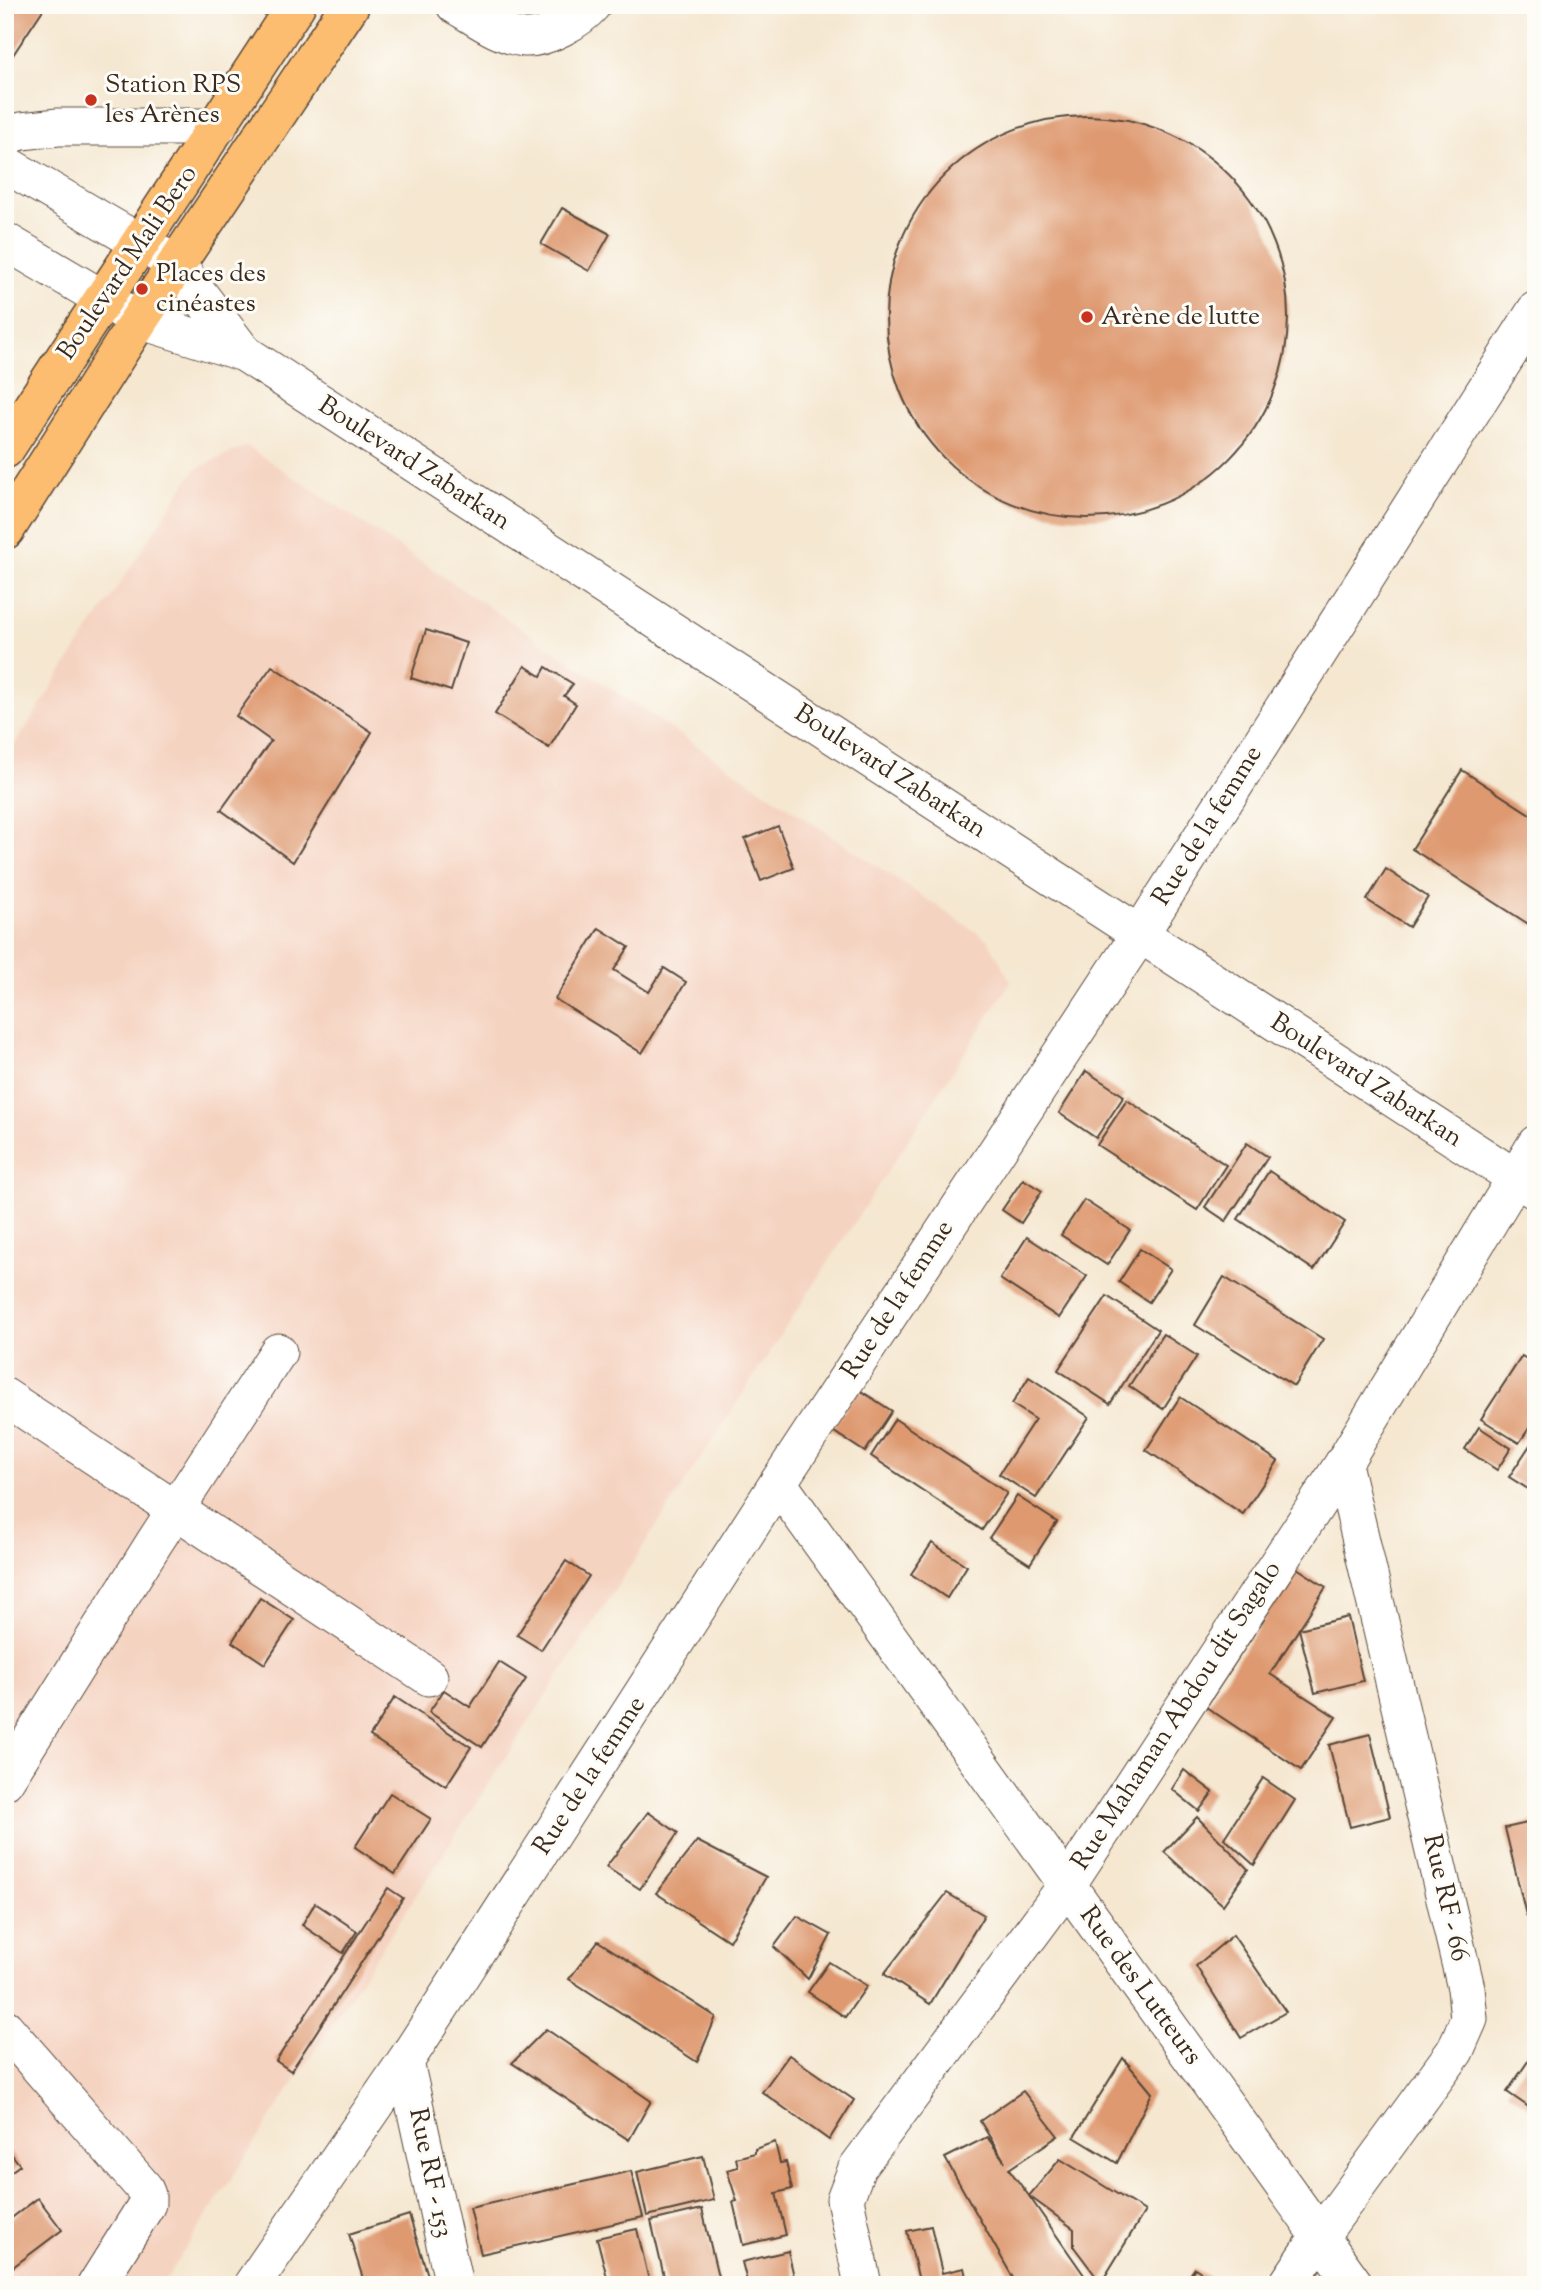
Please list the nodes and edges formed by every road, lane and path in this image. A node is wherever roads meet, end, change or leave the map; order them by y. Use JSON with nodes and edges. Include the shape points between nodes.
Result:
{"nodes":[{"id":1,"x":296,"y":5,"type":"edge"},
{"id":2,"x":350,"y":5,"type":"edge"},
{"id":3,"x":456,"y":5,"type":"edge"},
{"id":4,"x":592,"y":5,"type":"edge"},
{"id":5,"x":218,"y":127,"type":"junction"},
{"id":6,"x":5,"y":136,"type":"edge"},
{"id":7,"x":5,"y":164,"type":"edge"},
{"id":8,"x":5,"y":240,"type":"edge"},
{"id":9,"x":143,"y":243,"type":"junction"},
{"id":10,"x":176,"y":264,"type":"junction"},
{"id":11,"x":103,"y":298,"type":"junction"},
{"id":12,"x":1536,"y":310,"type":"edge"},
{"id":13,"x":139,"y":320,"type":"junction"},
{"id":14,"x":244,"y":353,"type":"junction"},
{"id":15,"x":5,"y":450,"type":"edge"},
{"id":16,"x":5,"y":530,"type":"edge"},
{"id":17,"x":1140,"y":934,"type":"junction"},
{"id":18,"x":1536,"y":1144,"type":"edge"},
{"id":19,"x":1525,"y":1184,"type":"edge"},
{"id":20,"x":278,"y":1352,"type":"dead end"},
{"id":21,"x":5,"y":1397,"type":"edge"},
{"id":22,"x":1343,"y":1464,"type":"junction"},
{"id":23,"x":778,"y":1483,"type":"junction"},
{"id":24,"x":175,"y":1510,"type":"junction"},
{"id":25,"x":429,"y":1677,"type":"dead end"},
{"id":26,"x":5,"y":1781,"type":"edge"},
{"id":27,"x":1067,"y":1885,"type":"junction"},
{"id":28,"x":5,"y":2028,"type":"edge"},
{"id":29,"x":405,"y":2062,"type":"junction"},
{"id":30,"x":1320,"y":2236,"type":"junction"},
{"id":31,"x":96,"y":2285,"type":"edge"},
{"id":32,"x":253,"y":2285,"type":"edge"},
{"id":33,"x":454,"y":2285,"type":"edge"},
{"id":34,"x":863,"y":2285,"type":"edge"},
{"id":35,"x":1287,"y":2285,"type":"edge"},
{"id":36,"x":1355,"y":2285,"type":"edge"}],
"edges":[{"from":1,"to":5,"type":"main road","name":"Boulevard Mali Bero"},
{"from":2,"to":10,"type":"main road","name":"Boulevard Mali Bero"},
{"from":3,"to":4,"type":"street","via":[[509,34],[526,38],[558,30]]},
{"from":5,"to":6,"type":"street","via":[[58,127]]},
{"from":5,"to":9,"type":"main road","name":"Boulevard Mali Bero"},
{"from":7,"to":9,"type":"street"},
{"from":8,"to":11,"type":"street","name":"Boulevard Zabarkan"},
{"from":9,"to":10,"type":"street"},
{"from":9,"to":11,"type":"main road","name":"Boulevard Mali Bero"},
{"from":10,"to":13,"type":"main road","name":"Boulevard Mali Bero"},
{"from":10,"to":14,"type":"street","name":"Boulevard Zabarkan"},
{"from":11,"to":13,"type":"street","name":"Boulevard Zabarkan"},
{"from":11,"to":15,"type":"main road","name":"Boulevard Mali Bero"},
{"from":12,"to":17,"type":"street","name":"Rue de la femme"},
{"from":13,"to":14,"type":"street","name":"Boulevard Zabarkan"},
{"from":13,"to":16,"type":"main road","name":"Boulevard Mali Bero"},
{"from":14,"to":17,"type":"street","name":"Boulevard Zabarkan"},
{"from":17,"to":19,"type":"street","name":"Boulevard Zabarkan"},
{"from":17,"to":23,"type":"street","name":"Rue de la femme"},
{"from":18,"to":19,"type":"street","name":"Rue Mahaman Abdou dit Sagalo"},
{"from":19,"to":22,"type":"street","name":"Rue Mahaman Abdou dit Sagalo"},
{"from":20,"to":24,"type":"street"},
{"from":21,"to":24,"type":"street"},
{"from":22,"to":27,"type":"street","name":"Rue Mahaman Abdou dit Sagalo"},
{"from":22,"to":30,"type":"street","name":"Rue RF - 66","via":[[1466,1988],[1469,2019],[1455,2051]]},
{"from":23,"to":27,"type":"street","name":"Rue des Lutteurs"},
{"from":23,"to":29,"type":"street","name":"Rue de la femme"},
{"from":24,"to":25,"type":"street"},
{"from":24,"to":26,"type":"street"},
{"from":27,"to":30,"type":"street","name":"Rue des Lutteurs"},
{"from":27,"to":34,"type":"street","name":"Rue Mahaman Abdou dit Sagalo","via":[[857,2168],[845,2199]]},
{"from":28,"to":31,"type":"street","via":[[147,2195],[147,2204]]},
{"from":29,"to":32,"type":"street","name":"Rue de la femme"},
{"from":29,"to":33,"type":"street","name":"Rue RF - 153"},
{"from":30,"to":35,"type":"street","name":"Rue RF - 66"},
{"from":30,"to":36,"type":"street","name":"Rue des Lutteurs"}]}
